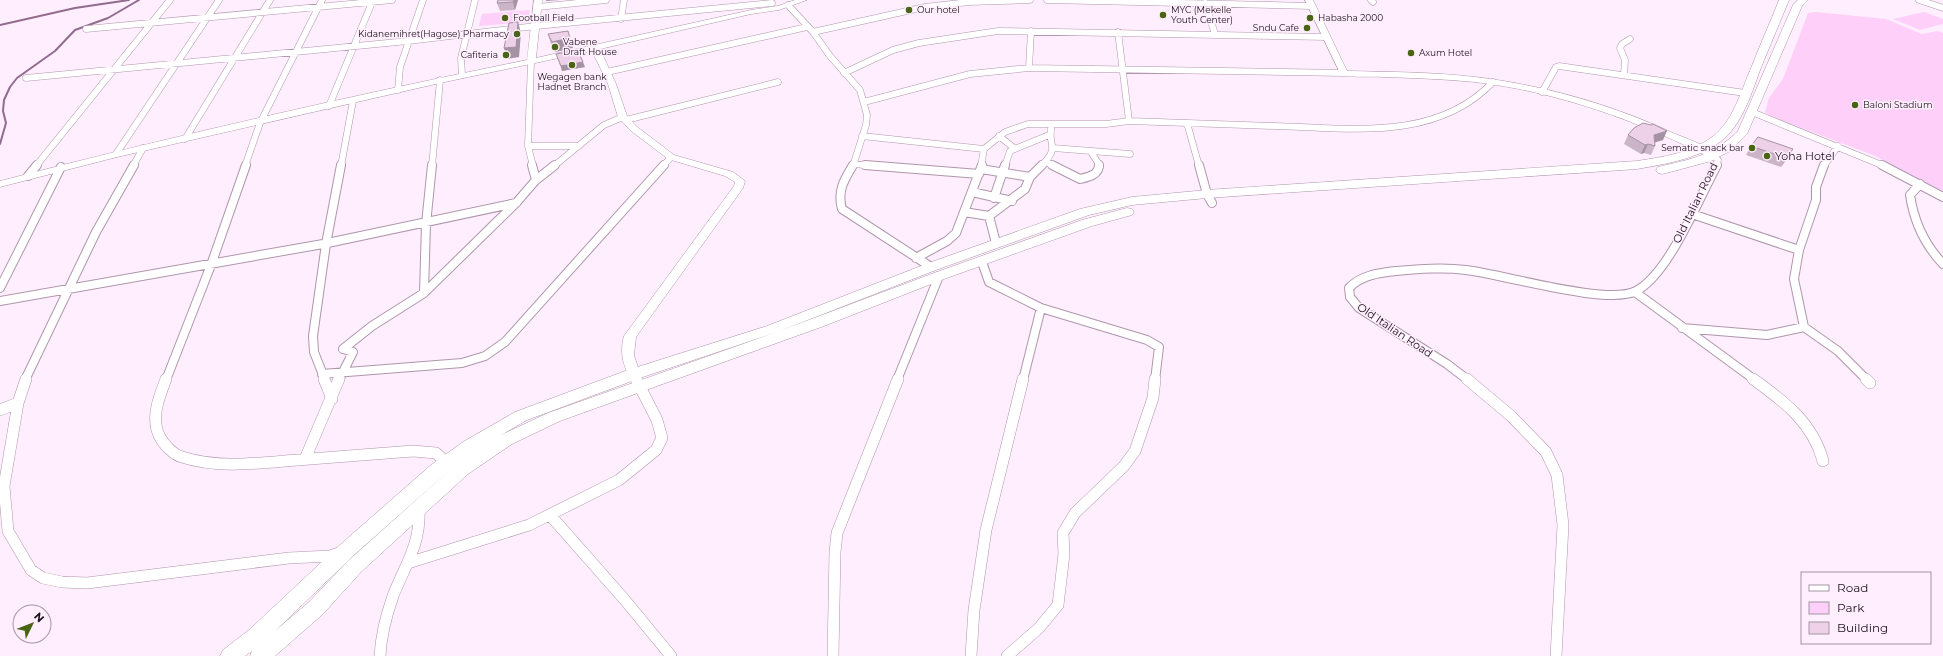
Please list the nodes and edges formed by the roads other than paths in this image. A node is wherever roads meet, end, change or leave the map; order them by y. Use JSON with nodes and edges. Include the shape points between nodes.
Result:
{"nodes":[{"id":1,"x":170,"y":0,"type":"edge"},
{"id":2,"x":219,"y":0,"type":"edge"},
{"id":3,"x":270,"y":0,"type":"edge"},
{"id":4,"x":322,"y":0,"type":"edge"},
{"id":5,"x":392,"y":0,"type":"edge"},
{"id":6,"x":423,"y":0,"type":"edge"},
{"id":7,"x":475,"y":0,"type":"edge"},
{"id":8,"x":606,"y":0,"type":"edge"},
{"id":9,"x":624,"y":0,"type":"edge"},
{"id":10,"x":724,"y":0,"type":"edge"},
{"id":11,"x":1030,"y":0,"type":"edge"},
{"id":12,"x":1047,"y":0,"type":"edge"},
{"id":13,"x":1784,"y":0,"type":"edge"},
{"id":14,"x":1803,"y":0,"type":"edge"},
{"id":15,"x":372,"y":1,"type":"edge"},
{"id":16,"x":1921,"y":1,"type":"edge"},
{"id":17,"x":797,"y":2,"type":"edge"},
{"id":18,"x":538,"y":3,"type":"edge"},
{"id":19,"x":1205,"y":3,"type":"junction"},
{"id":20,"x":1311,"y":3,"type":"edge"},
{"id":21,"x":773,"y":4,"type":"edge"},
{"id":22,"x":319,"y":7,"type":"junction"},
{"id":23,"x":725,"y":8,"type":"junction"},
{"id":24,"x":1943,"y":9,"type":"edge"},
{"id":25,"x":262,"y":12,"type":"junction"},
{"id":26,"x":207,"y":18,"type":"junction"},
{"id":27,"x":621,"y":19,"type":"junction"},
{"id":28,"x":152,"y":22,"type":"junction"},
{"id":29,"x":536,"y":26,"type":"junction"},
{"id":30,"x":86,"y":29,"type":"dead end"},
{"id":31,"x":810,"y":30,"type":"junction"},
{"id":32,"x":1031,"y":31,"type":"junction"},
{"id":33,"x":1118,"y":32,"type":"junction"},
{"id":34,"x":467,"y":34,"type":"junction"},
{"id":35,"x":1215,"y":34,"type":"junction"},
{"id":36,"x":1327,"y":37,"type":"junction"},
{"id":37,"x":1630,"y":39,"type":"dead end"},
{"id":38,"x":408,"y":41,"type":"junction"},
{"id":39,"x":353,"y":47,"type":"junction"},
{"id":40,"x":595,"y":48,"type":"junction"},
{"id":41,"x":297,"y":50,"type":"junction"},
{"id":42,"x":234,"y":58,"type":"junction"},
{"id":43,"x":531,"y":61,"type":"junction"},
{"id":44,"x":177,"y":63,"type":"junction"},
{"id":45,"x":1030,"y":68,"type":"junction"},
{"id":46,"x":114,"y":69,"type":"junction"},
{"id":47,"x":1122,"y":70,"type":"junction"},
{"id":48,"x":607,"y":72,"type":"junction"},
{"id":49,"x":844,"y":73,"type":"junction"},
{"id":50,"x":1344,"y":73,"type":"junction"},
{"id":51,"x":1624,"y":75,"type":"junction"},
{"id":52,"x":462,"y":76,"type":"junction"},
{"id":53,"x":26,"y":78,"type":"dead end"},
{"id":54,"x":440,"y":80,"type":"junction"},
{"id":55,"x":778,"y":82,"type":"dead end"},
{"id":56,"x":1493,"y":82,"type":"junction"},
{"id":57,"x":398,"y":90,"type":"junction"},
{"id":58,"x":1542,"y":92,"type":"junction"},
{"id":59,"x":1745,"y":93,"type":"junction"},
{"id":60,"x":354,"y":101,"type":"junction"},
{"id":61,"x":864,"y":102,"type":"junction"},
{"id":62,"x":329,"y":106,"type":"junction"},
{"id":63,"x":1752,"y":112,"type":"junction"},
{"id":64,"x":624,"y":118,"type":"junction"},
{"id":65,"x":1129,"y":121,"type":"junction"},
{"id":66,"x":260,"y":123,"type":"junction"},
{"id":67,"x":1187,"y":123,"type":"junction"},
{"id":68,"x":1052,"y":124,"type":"junction"},
{"id":69,"x":1049,"y":135,"type":"junction"},
{"id":70,"x":862,"y":136,"type":"junction"},
{"id":71,"x":999,"y":136,"type":"junction"},
{"id":72,"x":185,"y":139,"type":"junction"},
{"id":73,"x":528,"y":146,"type":"junction"},
{"id":74,"x":579,"y":146,"type":"junction"},
{"id":75,"x":1838,"y":146,"type":"junction"},
{"id":76,"x":143,"y":148,"type":"junction"},
{"id":77,"x":1014,"y":148,"type":"junction"},
{"id":78,"x":1053,"y":148,"type":"junction"},
{"id":79,"x":984,"y":149,"type":"junction"},
{"id":80,"x":1701,"y":149,"type":"junction"},
{"id":81,"x":1091,"y":152,"type":"junction"},
{"id":82,"x":116,"y":154,"type":"junction"},
{"id":83,"x":1130,"y":154,"type":"dead end"},
{"id":84,"x":1714,"y":156,"type":"junction"},
{"id":85,"x":672,"y":157,"type":"junction"},
{"id":86,"x":1046,"y":162,"type":"junction"},
{"id":87,"x":854,"y":164,"type":"junction"},
{"id":88,"x":61,"y":167,"type":"junction"},
{"id":89,"x":980,"y":172,"type":"junction"},
{"id":90,"x":1002,"y":174,"type":"junction"},
{"id":91,"x":28,"y":176,"type":"junction"},
{"id":92,"x":1030,"y":177,"type":"junction"},
{"id":93,"x":536,"y":180,"type":"junction"},
{"id":94,"x":0,"y":184,"type":"edge"},
{"id":95,"x":1920,"y":184,"type":"junction"},
{"id":96,"x":972,"y":192,"type":"junction"},
{"id":97,"x":1943,"y":197,"type":"edge"},
{"id":98,"x":994,"y":198,"type":"junction"},
{"id":99,"x":1210,"y":198,"type":"junction"},
{"id":100,"x":1012,"y":200,"type":"junction"},
{"id":101,"x":516,"y":203,"type":"junction"},
{"id":102,"x":964,"y":212,"type":"junction"},
{"id":103,"x":1692,"y":214,"type":"junction"},
{"id":104,"x":989,"y":216,"type":"junction"},
{"id":105,"x":426,"y":224,"type":"junction"},
{"id":106,"x":996,"y":243,"type":"junction"},
{"id":107,"x":326,"y":244,"type":"junction"},
{"id":108,"x":1799,"y":250,"type":"junction"},
{"id":109,"x":916,"y":258,"type":"junction"},
{"id":110,"x":982,"y":262,"type":"junction"},
{"id":111,"x":1943,"y":264,"type":"edge"},
{"id":112,"x":211,"y":265,"type":"junction"},
{"id":113,"x":935,"y":272,"type":"junction"},
{"id":114,"x":0,"y":288,"type":"edge"},
{"id":115,"x":70,"y":289,"type":"junction"},
{"id":116,"x":1634,"y":292,"type":"junction"},
{"id":117,"x":424,"y":293,"type":"junction"},
{"id":118,"x":0,"y":301,"type":"edge"},
{"id":119,"x":1041,"y":308,"type":"junction"},
{"id":120,"x":1804,"y":327,"type":"junction"},
{"id":121,"x":1682,"y":328,"type":"junction"},
{"id":122,"x":342,"y":372,"type":"junction"},
{"id":123,"x":322,"y":374,"type":"junction"},
{"id":124,"x":637,"y":380,"type":"junction"},
{"id":125,"x":1870,"y":383,"type":"dead end"},
{"id":126,"x":332,"y":399,"type":"junction"},
{"id":127,"x":18,"y":404,"type":"junction"},
{"id":128,"x":0,"y":410,"type":"edge"},
{"id":129,"x":305,"y":459,"type":"junction"},
{"id":130,"x":1822,"y":461,"type":"dead end"},
{"id":131,"x":446,"y":462,"type":"junction"},
{"id":132,"x":456,"y":474,"type":"junction"},
{"id":133,"x":419,"y":508,"type":"junction"},
{"id":134,"x":550,"y":514,"type":"junction"},
{"id":135,"x":4,"y":533,"type":"edge"},
{"id":136,"x":351,"y":558,"type":"junction"},
{"id":137,"x":408,"y":563,"type":"junction"},
{"id":138,"x":230,"y":656,"type":"edge"},
{"id":139,"x":260,"y":656,"type":"edge"},
{"id":140,"x":380,"y":656,"type":"edge"},
{"id":141,"x":671,"y":656,"type":"edge"},
{"id":142,"x":833,"y":656,"type":"edge"},
{"id":143,"x":971,"y":656,"type":"edge"},
{"id":144,"x":1007,"y":656,"type":"edge"},
{"id":145,"x":1556,"y":656,"type":"edge"}],
"edges":[{"from":1,"to":28,"type":"street"},
{"from":2,"to":26,"type":"street"},
{"from":3,"to":25,"type":"street"},
{"from":4,"to":22,"type":"street"},
{"from":5,"to":15,"type":"street"},
{"from":6,"to":38,"type":"street"},
{"from":7,"to":34,"type":"street"},
{"from":8,"to":18,"type":"street"},
{"from":9,"to":27,"type":"street"},
{"from":10,"to":23,"type":"street"},
{"from":11,"to":31,"type":"street","via":[[969,2],[925,8]]},
{"from":12,"to":19,"type":"street"},
{"from":13,"to":59,"type":"main road"},
{"from":14,"to":63,"type":"main road","via":[[1798,5]]},
{"from":15,"to":22,"type":"street"},
{"from":15,"to":39,"type":"street"},
{"from":16,"to":24,"type":"street","via":[[1937,11]]},
{"from":17,"to":21,"type":"street"},
{"from":17,"to":31,"type":"street"},
{"from":18,"to":29,"type":"street"},
{"from":19,"to":20,"type":"street"},
{"from":19,"to":35,"type":"street"},
{"from":20,"to":36,"type":"street"},
{"from":21,"to":23,"type":"street"},
{"from":21,"to":40,"type":"street"},
{"from":22,"to":25,"type":"street"},
{"from":22,"to":41,"type":"street"},
{"from":23,"to":27,"type":"street"},
{"from":25,"to":26,"type":"street"},
{"from":25,"to":42,"type":"street"},
{"from":26,"to":28,"type":"street"},
{"from":26,"to":44,"type":"street"},
{"from":27,"to":29,"type":"street"},
{"from":28,"to":30,"type":"street"},
{"from":28,"to":46,"type":"street"},
{"from":29,"to":34,"type":"street"},
{"from":29,"to":43,"type":"street"},
{"from":31,"to":48,"type":"street"},
{"from":31,"to":49,"type":"street"},
{"from":32,"to":33,"type":"street"},
{"from":32,"to":45,"type":"street"},
{"from":32,"to":49,"type":"street","via":[[978,33],[919,43],[893,50]]},
{"from":33,"to":35,"type":"street"},
{"from":33,"to":47,"type":"street"},
{"from":34,"to":38,"type":"street"},
{"from":34,"to":52,"type":"street","via":[[461,58]]},
{"from":35,"to":36,"type":"street"},
{"from":36,"to":50,"type":"street"},
{"from":37,"to":51,"type":"street","via":[[1620,48],[1625,60]]},
{"from":38,"to":39,"type":"street"},
{"from":38,"to":57,"type":"street","via":[[400,67]]},
{"from":39,"to":41,"type":"street"},
{"from":39,"to":62,"type":"street"},
{"from":40,"to":43,"type":"street"},
{"from":40,"to":48,"type":"street"},
{"from":41,"to":42,"type":"street"},
{"from":41,"to":66,"type":"street"},
{"from":42,"to":44,"type":"street"},
{"from":42,"to":72,"type":"street"},
{"from":43,"to":52,"type":"street"},
{"from":43,"to":73,"type":"street"},
{"from":44,"to":46,"type":"street"},
{"from":44,"to":82,"type":"street"},
{"from":45,"to":47,"type":"street"},
{"from":45,"to":61,"type":"street","via":[[970,74]]},
{"from":46,"to":53,"type":"street"},
{"from":46,"to":91,"type":"street"},
{"from":47,"to":50,"type":"street"},
{"from":47,"to":65,"type":"street"},
{"from":48,"to":64,"type":"street"},
{"from":49,"to":61,"type":"street","via":[[860,90]]},
{"from":50,"to":56,"type":"street","via":[[1436,76]]},
{"from":51,"to":58,"type":"street","via":[[1557,66]]},
{"from":51,"to":59,"type":"street"},
{"from":52,"to":54,"type":"street"},
{"from":54,"to":57,"type":"street"},
{"from":54,"to":105,"type":"street"},
{"from":55,"to":64,"type":"street"},
{"from":56,"to":58,"type":"street"},
{"from":56,"to":67,"type":"street","via":[[1479,97],[1436,118],[1385,129]]},
{"from":57,"to":60,"type":"street"},
{"from":58,"to":80,"type":"street","via":[[1646,123]]},
{"from":59,"to":80,"type":"main road","via":[[1728,129],[1717,140]]},
{"from":60,"to":62,"type":"street"},
{"from":60,"to":107,"type":"street"},
{"from":61,"to":70,"type":"street","via":[[867,115]]},
{"from":62,"to":66,"type":"street"},
{"from":63,"to":75,"type":"street"},
{"from":63,"to":84,"type":"main road","via":[[1739,136]]},
{"from":64,"to":74,"type":"street","via":[[604,125]]},
{"from":64,"to":85,"type":"street","via":[[640,134]]},
{"from":65,"to":67,"type":"street"},
{"from":65,"to":68,"type":"street","via":[[1106,124]]},
{"from":66,"to":72,"type":"street"},
{"from":66,"to":112,"type":"street"},
{"from":67,"to":99,"type":"street"},
{"from":68,"to":69,"type":"street"},
{"from":68,"to":71,"type":"street","via":[[1028,124]]},
{"from":69,"to":77,"type":"street"},
{"from":69,"to":78,"type":"street"},
{"from":70,"to":79,"type":"street"},
{"from":70,"to":87,"type":"street"},
{"from":71,"to":77,"type":"street"},
{"from":71,"to":79,"type":"street"},
{"from":72,"to":76,"type":"street"},
{"from":73,"to":74,"type":"street"},
{"from":73,"to":93,"type":"street"},
{"from":74,"to":93,"type":"street"},
{"from":75,"to":95,"type":"street"},
{"from":75,"to":108,"type":"street","via":[[1825,163],[1816,187],[1816,200]]},
{"from":76,"to":82,"type":"street"},
{"from":76,"to":115,"type":"street","via":[[96,232]]},
{"from":77,"to":90,"type":"street","via":[[1008,154]]},
{"from":78,"to":81,"type":"street"},
{"from":78,"to":86,"type":"street","via":[[1052,155]]},
{"from":79,"to":89,"type":"street"},
{"from":80,"to":84,"type":"street"},
{"from":80,"to":99,"type":"main road","via":[[1663,161],[1637,165]]},
{"from":81,"to":83,"type":"street"},
{"from":81,"to":86,"type":"street","via":[[1100,166],[1096,173],[1086,178],[1080,179]]},
{"from":82,"to":88,"type":"street"},
{"from":84,"to":99,"type":"main road","via":[[1684,166],[1637,174]]},
{"from":84,"to":103,"type":"street","name":"Old Italian Road","via":[[1718,160],[1717,164]]},
{"from":85,"to":122,"type":"street","via":[[496,349],[479,359],[462,363]]},
{"from":85,"to":124,"type":"street","via":[[729,174],[740,181],[739,186],[630,336],[626,347]]},
{"from":86,"to":92,"type":"street"},
{"from":87,"to":89,"type":"street"},
{"from":87,"to":109,"type":"street","via":[[843,182],[839,198],[842,209]]},
{"from":88,"to":91,"type":"street"},
{"from":88,"to":114,"type":"street"},
{"from":89,"to":90,"type":"street"},
{"from":89,"to":96,"type":"street"},
{"from":90,"to":92,"type":"street"},
{"from":90,"to":98,"type":"street"},
{"from":91,"to":94,"type":"street"},
{"from":92,"to":100,"type":"street","via":[[1025,189]]},
{"from":93,"to":101,"type":"street"},
{"from":95,"to":97,"type":"street"},
{"from":95,"to":111,"type":"street","via":[[1910,195],[1912,207],[1923,240]]},
{"from":96,"to":98,"type":"street"},
{"from":96,"to":102,"type":"street"},
{"from":98,"to":100,"type":"street"},
{"from":99,"to":106,"type":"main road","via":[[1147,199],[1105,206]]},
{"from":99,"to":110,"type":"main road","via":[[1087,223]]},
{"from":100,"to":104,"type":"street"},
{"from":101,"to":105,"type":"street"},
{"from":101,"to":117,"type":"street"},
{"from":102,"to":104,"type":"street"},
{"from":102,"to":109,"type":"street","via":[[956,234]]},
{"from":103,"to":108,"type":"street"},
{"from":103,"to":116,"type":"street","name":"Old Italian Road","via":[[1664,264]]},
{"from":104,"to":106,"type":"street"},
{"from":105,"to":107,"type":"street"},
{"from":105,"to":117,"type":"street"},
{"from":106,"to":113,"type":"main road"},
{"from":107,"to":112,"type":"street"},
{"from":107,"to":123,"type":"street","via":[[312,343]]},
{"from":108,"to":120,"type":"street","via":[[1794,279]]},
{"from":109,"to":113,"type":"street"},
{"from":110,"to":113,"type":"main road"},
{"from":110,"to":119,"type":"street","via":[[989,282]]},
{"from":112,"to":115,"type":"street"},
{"from":112,"to":129,"type":"street","via":[[157,403],[156,426],[160,438],[181,457],[210,462],[244,464]]},
{"from":113,"to":124,"type":"main road","via":[[815,319]]},
{"from":113,"to":142,"type":"street","via":[[837,533]]},
{"from":115,"to":118,"type":"street"},
{"from":115,"to":127,"type":"street","via":[[26,378]]},
{"from":116,"to":121,"type":"street"},
{"from":116,"to":145,"type":"street","name":"Old Italian Road","via":[[1589,293],[1478,271],[1444,268],[1411,269],[1371,275],[1359,279],[1349,288],[1350,298],[1359,308],[1463,376],[1512,416],[1546,452],[1557,474],[1562,525]]},
{"from":117,"to":122,"type":"street","via":[[372,326],[343,349],[353,352]]},
{"from":119,"to":143,"type":"street","via":[[986,530],[974,610]]},
{"from":119,"to":144,"type":"street","via":[[1147,340],[1159,347],[1153,398],[1135,451],[1124,466],[1075,513],[1063,533],[1064,554],[1058,606],[1039,628]]},
{"from":120,"to":121,"type":"street","via":[[1768,335]]},
{"from":120,"to":125,"type":"street","via":[[1838,351]]},
{"from":121,"to":130,"type":"street","via":[[1781,399],[1797,414],[1814,435]]},
{"from":122,"to":123,"type":"street"},
{"from":122,"to":126,"type":"street"},
{"from":123,"to":126,"type":"street"},
{"from":124,"to":131,"type":"main road","via":[[521,416]]},
{"from":124,"to":132,"type":"main road","via":[[522,431],[478,457]]},
{"from":124,"to":134,"type":"street","via":[[662,438],[656,450],[619,480]]},
{"from":126,"to":129,"type":"street"},
{"from":127,"to":128,"type":"street"},
{"from":127,"to":135,"type":"street","via":[[4,486]]},
{"from":129,"to":131,"type":"street","via":[[424,451],[436,453]]},
{"from":131,"to":132,"type":"street"},
{"from":131,"to":136,"type":"main road"},
{"from":132,"to":133,"type":"main road"},
{"from":133,"to":136,"type":"main road"},
{"from":133,"to":137,"type":"street","via":[[418,538]]},
{"from":134,"to":137,"type":"street","via":[[529,525]]},
{"from":134,"to":141,"type":"street"},
{"from":135,"to":136,"type":"street","via":[[31,570],[43,578],[87,584],[289,558]]},
{"from":136,"to":138,"type":"main road"},
{"from":136,"to":139,"type":"main road","via":[[316,608]]},
{"from":137,"to":140,"type":"street","via":[[386,620]]}]}
